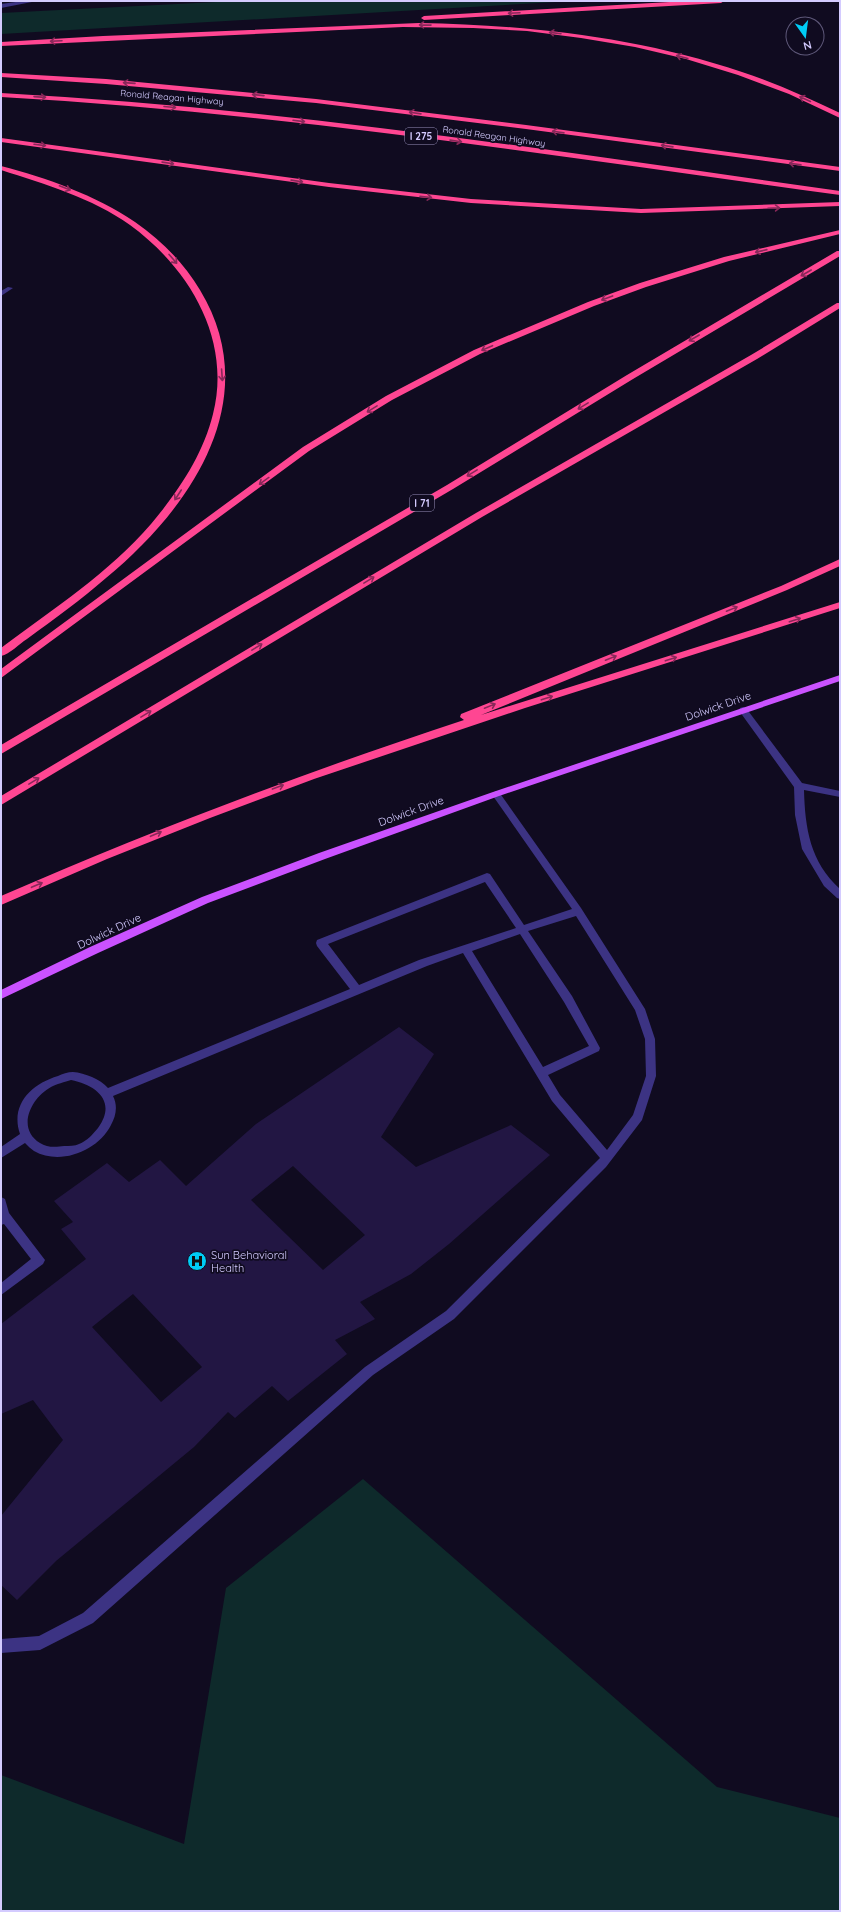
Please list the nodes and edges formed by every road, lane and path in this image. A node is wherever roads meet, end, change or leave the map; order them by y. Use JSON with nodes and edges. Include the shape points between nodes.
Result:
{"nodes":[{"id":1,"x":34,"y":1,"type":"edge"},
{"id":2,"x":721,"y":1,"type":"edge"},
{"id":3,"x":1,"y":6,"type":"edge"},
{"id":4,"x":95,"y":39,"type":"junction"},
{"id":5,"x":1,"y":44,"type":"edge"},
{"id":6,"x":1,"y":75,"type":"edge"},
{"id":7,"x":1,"y":95,"type":"edge"},
{"id":8,"x":840,"y":116,"type":"edge"},
{"id":9,"x":1,"y":140,"type":"edge"},
{"id":10,"x":1,"y":168,"type":"edge"},
{"id":11,"x":837,"y":169,"type":"edge"},
{"id":12,"x":840,"y":193,"type":"edge"},
{"id":13,"x":840,"y":204,"type":"edge"},
{"id":14,"x":840,"y":232,"type":"edge"},
{"id":15,"x":840,"y":253,"type":"edge"},
{"id":16,"x":10,"y":288,"type":"dead end"},
{"id":17,"x":1,"y":294,"type":"edge"},
{"id":18,"x":840,"y":305,"type":"edge"},
{"id":19,"x":840,"y":562,"type":"edge"},
{"id":20,"x":840,"y":605,"type":"edge"},
{"id":21,"x":1,"y":653,"type":"edge"},
{"id":22,"x":1,"y":674,"type":"edge"},
{"id":23,"x":840,"y":678,"type":"edge"},
{"id":24,"x":743,"y":710,"type":"junction"},
{"id":25,"x":1,"y":750,"type":"edge"},
{"id":26,"x":376,"y":752,"type":"junction"},
{"id":27,"x":799,"y":786,"type":"junction"},
{"id":28,"x":496,"y":794,"type":"junction"},
{"id":29,"x":840,"y":794,"type":"edge"},
{"id":30,"x":1,"y":801,"type":"edge"},
{"id":31,"x":840,"y":895,"type":"edge"},
{"id":32,"x":1,"y":901,"type":"edge"},
{"id":33,"x":578,"y":911,"type":"junction"},
{"id":34,"x":522,"y":930,"type":"junction"},
{"id":35,"x":465,"y":948,"type":"junction"},
{"id":36,"x":357,"y":990,"type":"junction"},
{"id":37,"x":1,"y":996,"type":"edge"},
{"id":38,"x":542,"y":1073,"type":"junction"},
{"id":39,"x":106,"y":1094,"type":"junction"},
{"id":40,"x":25,"y":1137,"type":"junction"},
{"id":41,"x":1,"y":1153,"type":"edge"},
{"id":42,"x":607,"y":1158,"type":"junction"},
{"id":43,"x":1,"y":1202,"type":"edge"},
{"id":44,"x":3,"y":1218,"type":"edge"},
{"id":45,"x":1,"y":1290,"type":"edge"},
{"id":46,"x":1,"y":1646,"type":"edge"}],
"edges":[{"from":1,"to":3,"type":"lane"},
{"from":2,"to":4,"type":"highway","one_way":true},
{"from":4,"to":5,"type":"highway","one_way":true},
{"from":8,"to":4,"type":"highway","one_way":true,"via":[[793,94],[720,67],[629,44],[531,30],[418,25]]},
{"from":11,"to":6,"type":"highway","name":"Ronald Reagan Highway","number":"I 275","one_way":true,"via":[[286,97]]},
{"from":7,"to":12,"type":"highway","name":"Ronald Reagan Highway","number":"I 275","one_way":true,"via":[[246,114]]},
{"from":9,"to":13,"type":"highway","one_way":true,"via":[[471,202],[641,211]]},
{"from":10,"to":21,"type":"highway","one_way":true,"via":[[47,182],[110,209],[164,249],[187,275],[211,316],[219,341],[222,380],[215,423],[197,466],[171,505],[152,528],[103,575]]},
{"from":14,"to":22,"type":"highway","one_way":true,"via":[[727,259],[591,304],[477,352],[388,398],[306,449]]},
{"from":15,"to":25,"type":"highway","number":"I 71","one_way":true,"via":[[636,373],[450,487]]},
{"from":16,"to":17,"type":"lane"},
{"from":30,"to":18,"type":"highway","one_way":true,"via":[[479,515]]},
{"from":26,"to":19,"type":"highway","one_way":true,"via":[[784,588]]},
{"from":26,"to":20,"type":"highway","one_way":true},
{"from":23,"to":24,"type":"main road","name":"Dolwick Drive"},
{"from":24,"to":27,"type":"lane"},
{"from":24,"to":28,"type":"main road","name":"Dolwick Drive"},
{"from":32,"to":26,"type":"highway","one_way":true,"via":[[247,798]]},
{"from":27,"to":29,"type":"lane"},
{"from":27,"to":31,"type":"lane","via":[[800,814],[807,849],[827,883]]},
{"from":28,"to":33,"type":"lane"},
{"from":28,"to":37,"type":"main road","name":"Dolwick Drive","via":[[205,900],[94,950]]},
{"from":33,"to":34,"type":"lane"},
{"from":33,"to":42,"type":"lane","via":[[640,1008],[650,1039],[651,1076],[638,1118]]},
{"from":34,"to":35,"type":"lane"},
{"from":34,"to":36,"type":"lane","via":[[487,877],[321,943]]},
{"from":34,"to":38,"type":"lane","via":[[568,999],[595,1048]]},
{"from":35,"to":36,"type":"lane"},
{"from":35,"to":38,"type":"lane"},
{"from":36,"to":39,"type":"lane"},
{"from":38,"to":42,"type":"lane","via":[[556,1098]]},
{"from":39,"to":40,"type":"lane","via":[[110,1105],[110,1117],[95,1140],[82,1148],[53,1153],[39,1149]]},
{"from":39,"to":40,"type":"lane","via":[[98,1084],[85,1078],[55,1078],[40,1084],[29,1094],[21,1107],[18,1120]]},
{"from":40,"to":41,"type":"lane"},
{"from":42,"to":46,"type":"lane","via":[[450,1315],[369,1371],[88,1618],[40,1643]]},
{"from":43,"to":44,"type":"lane"},
{"from":44,"to":45,"type":"lane","via":[[39,1260]]}]}
